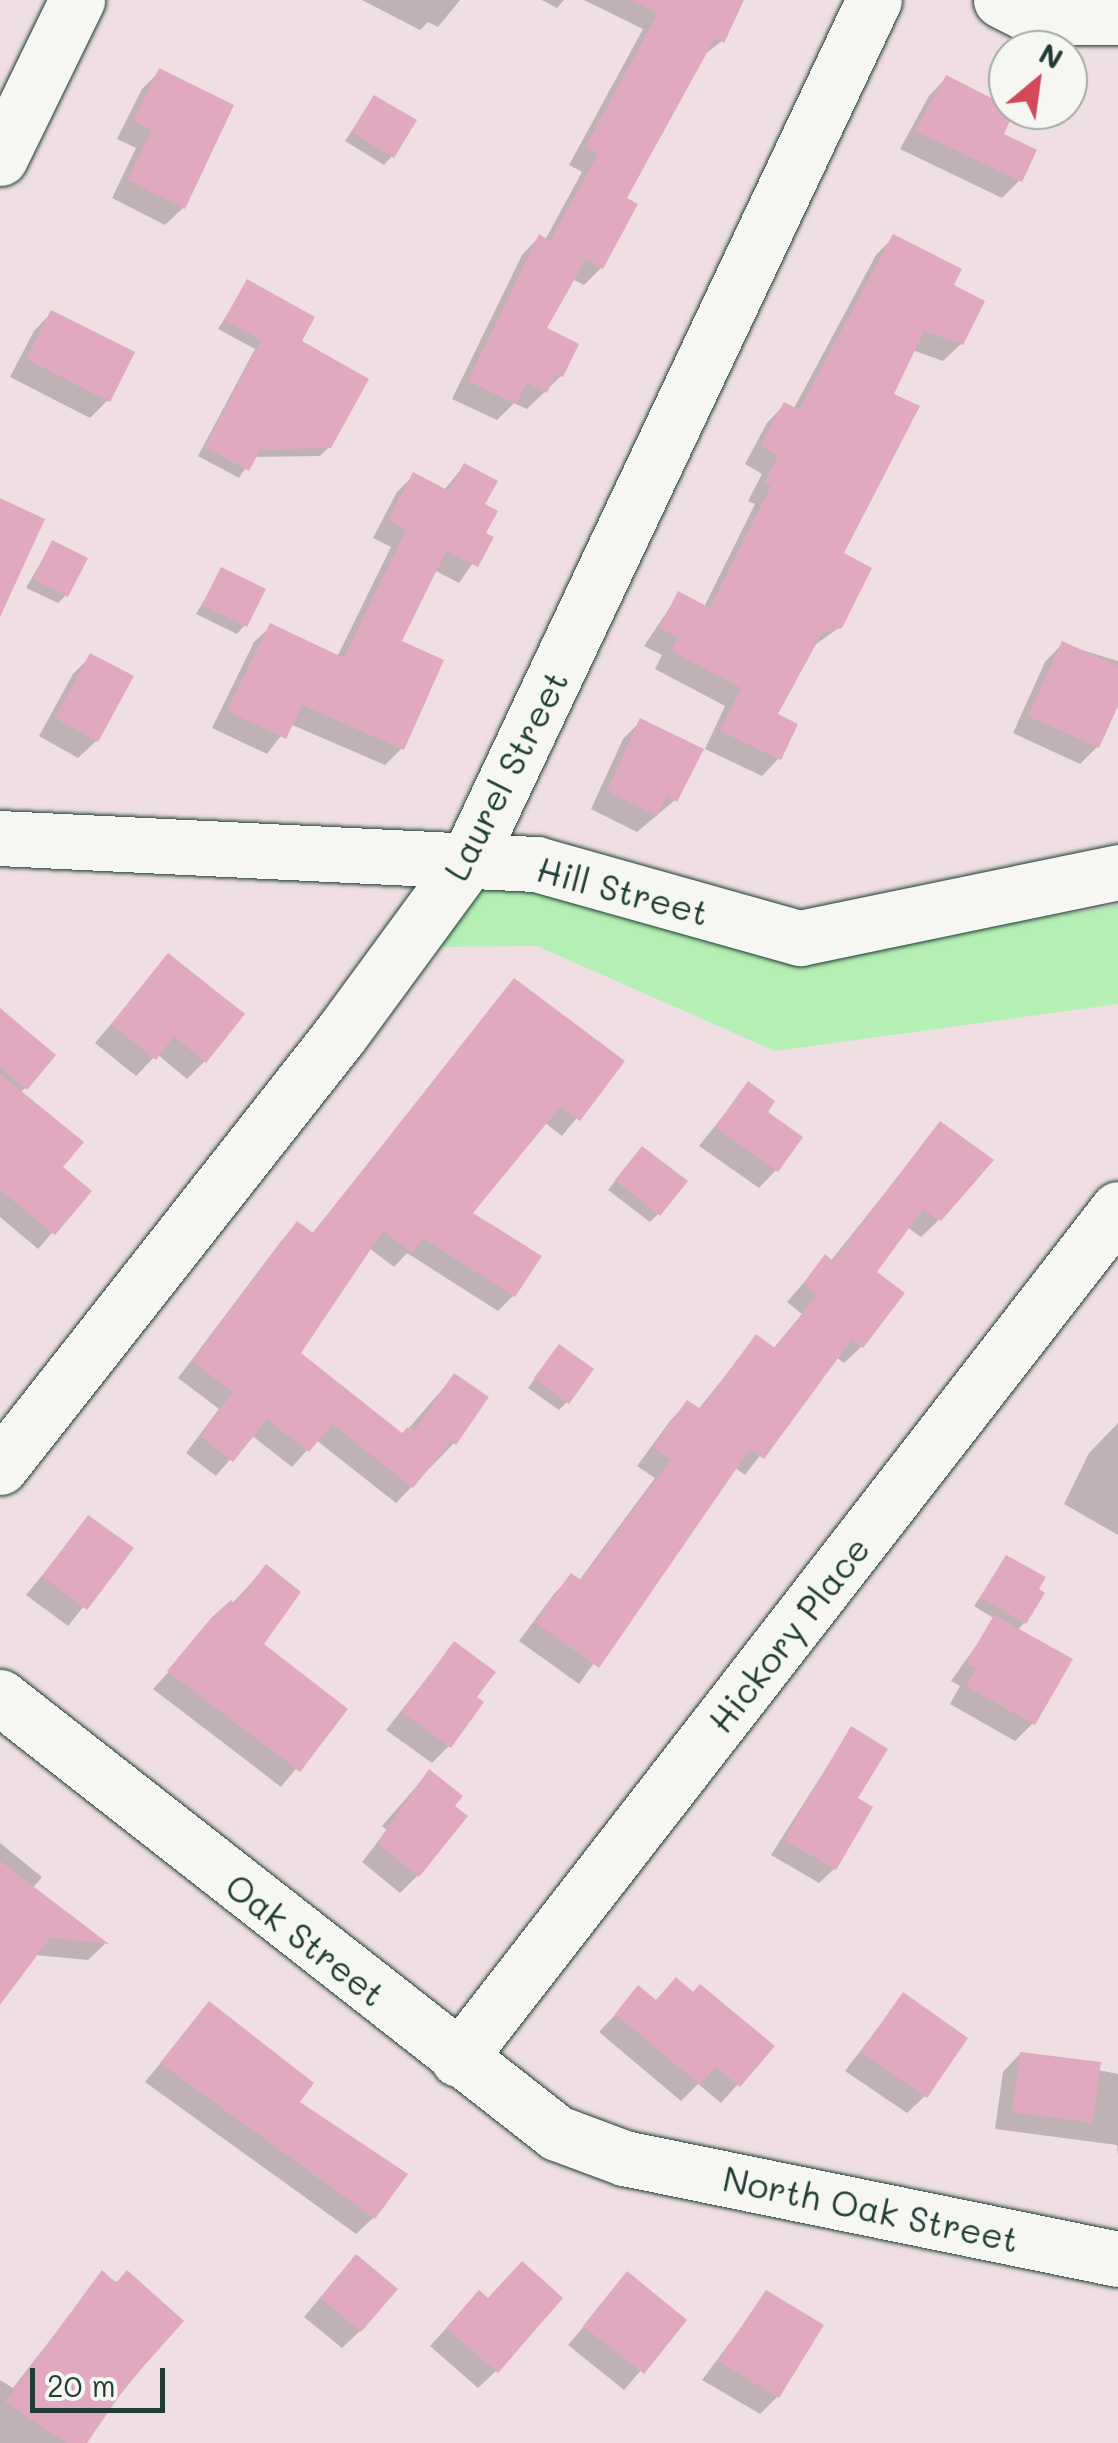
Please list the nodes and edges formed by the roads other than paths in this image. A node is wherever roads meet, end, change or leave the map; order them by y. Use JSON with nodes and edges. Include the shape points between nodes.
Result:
{"nodes":[{"id":1,"x":77,"y":0,"type":"edge"},
{"id":2,"x":874,"y":0,"type":"edge"},
{"id":3,"x":1000,"y":0,"type":"edge"},
{"id":4,"x":1118,"y":17,"type":"edge"},
{"id":5,"x":0,"y":158,"type":"edge"},
{"id":6,"x":0,"y":838,"type":"edge"},
{"id":7,"x":467,"y":862,"type":"junction"},
{"id":8,"x":1118,"y":872,"type":"edge"},
{"id":9,"x":1118,"y":1209,"type":"edge"},
{"id":10,"x":0,"y":1467,"type":"edge"},
{"id":11,"x":0,"y":1698,"type":"edge"},
{"id":12,"x":458,"y":2059,"type":"junction"},
{"id":13,"x":624,"y":2158,"type":"joint"},
{"id":14,"x":1118,"y":2259,"type":"edge"}],
"edges":[{"from":1,"to":5,"type":"street"},
{"from":2,"to":7,"type":"street","name":"Laurel Street"},
{"from":3,"to":4,"type":"street","via":[[1035,17]]},
{"from":6,"to":7,"type":"street","name":"Hill Street"},
{"from":7,"to":8,"type":"street","name":"Hill Street","via":[[536,864],[800,938]]},
{"from":7,"to":10,"type":"street","name":"Laurel Street","via":[[340,1035]]},
{"from":9,"to":12,"type":"street","name":"Hickory Place"},
{"from":11,"to":12,"type":"street","name":"Oak Street"},
{"from":12,"to":13,"type":"street","name":"Oak Street","via":[[557,2134]]},
{"from":13,"to":14,"type":"street","name":"North Oak Street"}]}
